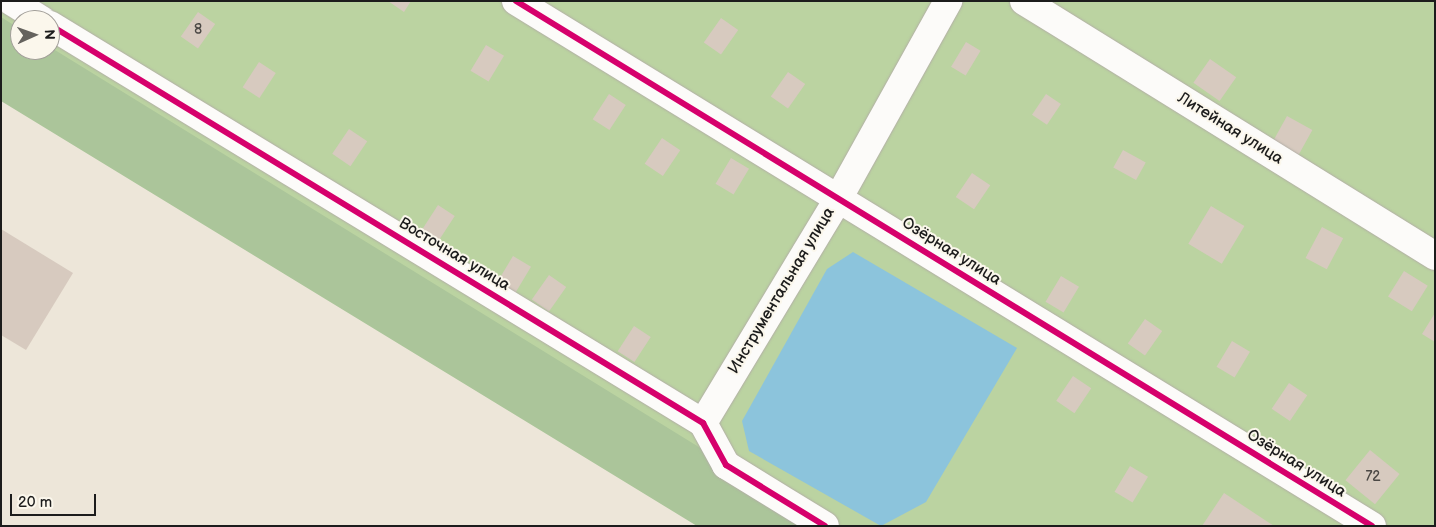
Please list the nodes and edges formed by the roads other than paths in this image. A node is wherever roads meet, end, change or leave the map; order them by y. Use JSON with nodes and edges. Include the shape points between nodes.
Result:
{"nodes":[{"id":1,"x":11,"y":1,"type":"edge"},
{"id":2,"x":516,"y":1,"type":"edge"},
{"id":3,"x":948,"y":1,"type":"edge"},
{"id":4,"x":1024,"y":1,"type":"edge"},
{"id":5,"x":26,"y":10,"type":"edge"},
{"id":6,"x":60,"y":31,"type":"edge"},
{"id":7,"x":838,"y":199,"type":"junction"},
{"id":8,"x":1435,"y":256,"type":"edge"},
{"id":9,"x":703,"y":423,"type":"junction"},
{"id":10,"x":792,"y":517,"type":"edge"},
{"id":11,"x":825,"y":526,"type":"edge"},
{"id":12,"x":1372,"y":526,"type":"edge"}],
"edges":[{"from":1,"to":5,"type":"street"},
{"from":2,"to":7,"type":"street","name":"Озёрная улица"},
{"from":3,"to":7,"type":"street","name":"Инструментальная улица"},
{"from":4,"to":8,"type":"street","name":"Литейная улица"},
{"from":6,"to":9,"type":"street","name":"Восточная улица"},
{"from":7,"to":9,"type":"street","name":"Инструментальная улица"},
{"from":7,"to":12,"type":"street","name":"Озёрная улица"},
{"from":9,"to":10,"type":"street","name":"Восточная улица","via":[[726,465]]},
{"from":10,"to":11,"type":"street","name":"Восточная улица"}]}
